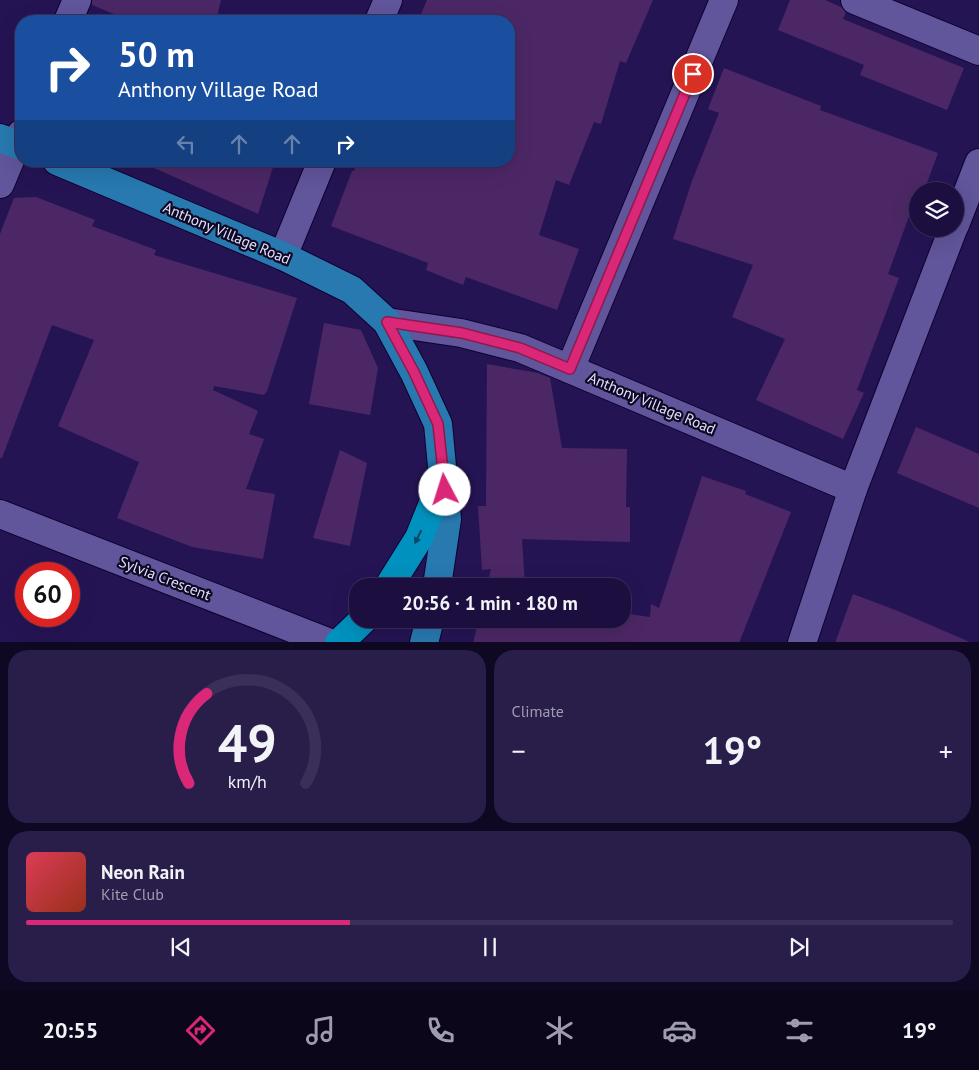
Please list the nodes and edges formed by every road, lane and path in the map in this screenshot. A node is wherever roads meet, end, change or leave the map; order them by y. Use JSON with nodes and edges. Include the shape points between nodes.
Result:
{"nodes":[{"id":1,"x":77,"y":0,"type":"edge"},
{"id":2,"x":388,"y":0,"type":"edge"},
{"id":3,"x":724,"y":0,"type":"edge"},
{"id":4,"x":856,"y":0,"type":"edge"},
{"id":5,"x":71,"y":15,"type":"edge"},
{"id":6,"x":382,"y":15,"type":"edge"},
{"id":7,"x":979,"y":51,"type":"edge"},
{"id":8,"x":15,"y":141,"type":"edge"},
{"id":9,"x":979,"y":163,"type":"edge"},
{"id":10,"x":71,"y":167,"type":"edge"},
{"id":11,"x":320,"y":167,"type":"edge"},
{"id":12,"x":0,"y":184,"type":"edge"},
{"id":13,"x":964,"y":202,"type":"edge"},
{"id":14,"x":950,"y":237,"type":"edge"},
{"id":15,"x":283,"y":256,"type":"junction"},
{"id":16,"x":387,"y":322,"type":"junction"},
{"id":17,"x":570,"y":369,"type":"junction"},
{"id":18,"x":444,"y":476,"type":"junction"},
{"id":19,"x":853,"y":489,"type":"junction"},
{"id":20,"x":0,"y":514,"type":"edge"},
{"id":21,"x":395,"y":578,"type":"edge"},
{"id":22,"x":438,"y":578,"type":"edge"},
{"id":23,"x":354,"y":628,"type":"edge"},
{"id":24,"x":428,"y":628,"type":"edge"},
{"id":25,"x":330,"y":642,"type":"edge"},
{"id":26,"x":339,"y":642,"type":"edge"},
{"id":27,"x":424,"y":642,"type":"edge"},
{"id":28,"x":802,"y":642,"type":"edge"}],
"edges":[{"from":1,"to":5,"type":"street"},
{"from":2,"to":6,"type":"street"},
{"from":3,"to":17,"type":"street"},
{"from":4,"to":7,"type":"street"},
{"from":8,"to":12,"type":"street"},
{"from":9,"to":13,"type":"street"},
{"from":10,"to":15,"type":"main road","name":"Anthony Village Road"},
{"from":11,"to":15,"type":"street"},
{"from":14,"to":19,"type":"street"},
{"from":15,"to":16,"type":"main road","name":"Anthony Village Road","via":[[352,290]]},
{"from":16,"to":17,"type":"street","name":"Anthony Village Road","via":[[495,341]]},
{"from":16,"to":18,"type":"main road","name":"Anthony Village Road","via":[[438,424]]},
{"from":17,"to":19,"type":"street","name":"Anthony Village Road"},
{"from":18,"to":21,"type":"highway","one_way":true,"via":[[419,538]]},
{"from":18,"to":22,"type":"main road","name":"Anthony Village Road","via":[[447,519]]},
{"from":19,"to":28,"type":"street"},
{"from":20,"to":25,"type":"street","name":"Sylvia Crescent"},
{"from":23,"to":26,"type":"highway"},
{"from":24,"to":27,"type":"main road"}]}
